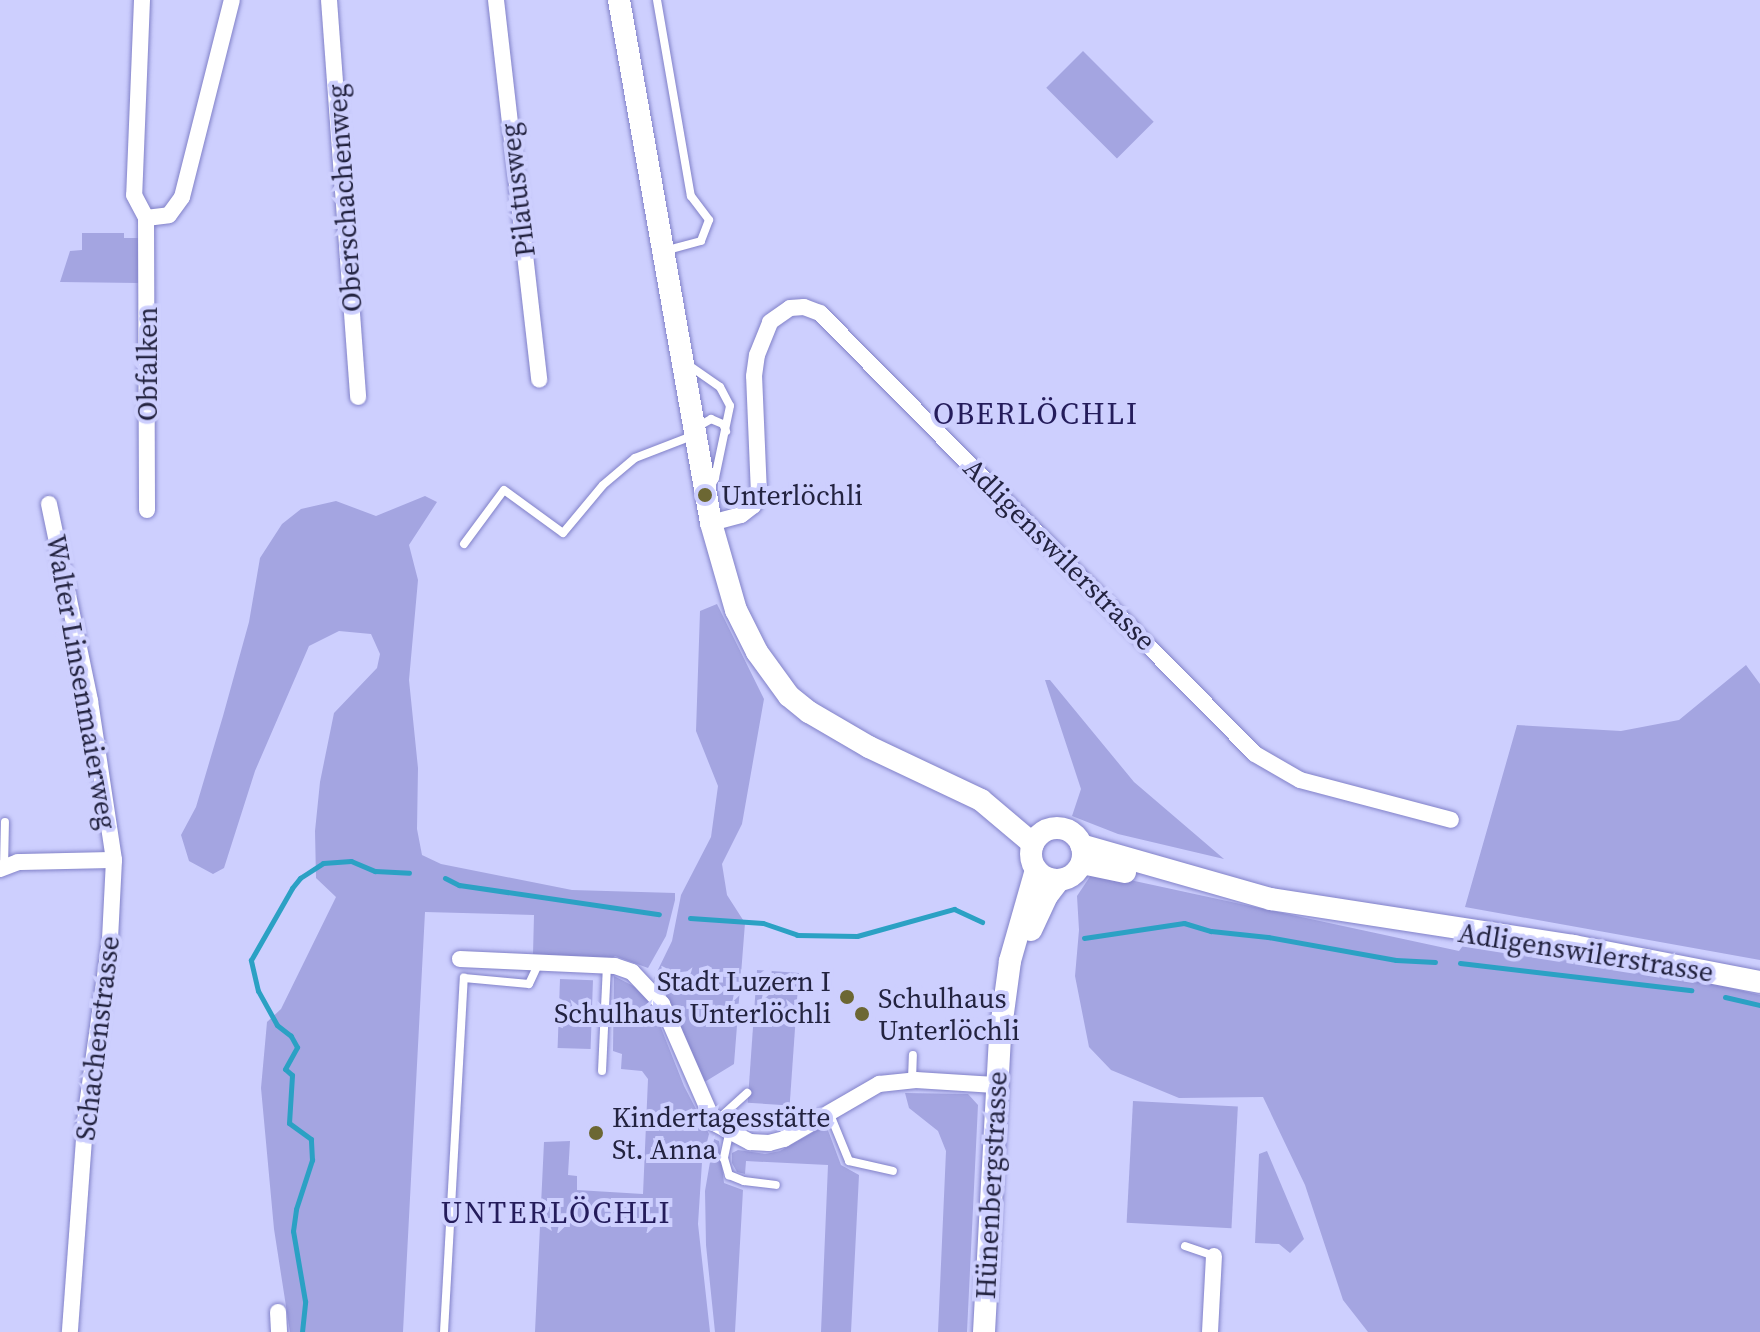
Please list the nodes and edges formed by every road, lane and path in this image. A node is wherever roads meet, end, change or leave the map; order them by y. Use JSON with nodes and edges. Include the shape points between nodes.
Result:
{"nodes":[{"id":1,"x":142,"y":0,"type":"edge"},
{"id":2,"x":232,"y":0,"type":"edge"},
{"id":3,"x":329,"y":0,"type":"edge"},
{"id":4,"x":496,"y":0,"type":"edge"},
{"id":5,"x":619,"y":0,"type":"edge"},
{"id":6,"x":657,"y":0,"type":"edge"},
{"id":7,"x":146,"y":218,"type":"junction"},
{"id":8,"x":664,"y":251,"type":"junction"},
{"id":9,"x":682,"y":362,"type":"junction"},
{"id":10,"x":539,"y":380,"type":"dead end"},
{"id":11,"x":358,"y":397,"type":"dead end"},
{"id":12,"x":726,"y":431,"type":"junction"},
{"id":13,"x":695,"y":436,"type":"junction"},
{"id":14,"x":705,"y":495,"type":"junction"},
{"id":15,"x":49,"y":504,"type":"dead end"},
{"id":16,"x":147,"y":510,"type":"dead end"},
{"id":17,"x":711,"y":523,"type":"junction"},
{"id":18,"x":464,"y":544,"type":"dead end"},
{"id":19,"x":1451,"y":820,"type":"dead end"},
{"id":20,"x":5,"y":822,"type":"dead end"},
{"id":21,"x":1040,"y":837,"type":"junction"},
{"id":22,"x":1081,"y":854,"type":"junction"},
{"id":23,"x":114,"y":860,"type":"junction"},
{"id":24,"x":2,"y":868,"type":"edge"},
{"id":25,"x":1036,"y":870,"type":"junction"},
{"id":26,"x":1059,"y":880,"type":"junction"},
{"id":27,"x":460,"y":959,"type":"dead end"},
{"id":28,"x":539,"y":963,"type":"junction"},
{"id":29,"x":607,"y":966,"type":"junction"},
{"id":30,"x":1760,"y":982,"type":"edge"},
{"id":31,"x":1008,"y":992,"type":"junction"},
{"id":32,"x":913,"y":1055,"type":"dead end"},
{"id":33,"x":602,"y":1071,"type":"dead end"},
{"id":34,"x":912,"y":1080,"type":"junction"},
{"id":35,"x":995,"y":1085,"type":"junction"},
{"id":36,"x":747,"y":1093,"type":"dead end"},
{"id":37,"x":829,"y":1111,"type":"junction"},
{"id":38,"x":714,"y":1123,"type":"junction"},
{"id":39,"x":729,"y":1134,"type":"junction"},
{"id":40,"x":893,"y":1171,"type":"dead end"},
{"id":41,"x":776,"y":1185,"type":"dead end"},
{"id":42,"x":1185,"y":1246,"type":"dead end"},
{"id":43,"x":1214,"y":1256,"type":"joint"},
{"id":44,"x":278,"y":1312,"type":"dead end"},
{"id":45,"x":70,"y":1332,"type":"edge"},
{"id":46,"x":279,"y":1332,"type":"edge"},
{"id":47,"x":444,"y":1332,"type":"edge"},
{"id":48,"x":984,"y":1332,"type":"edge"},
{"id":49,"x":1210,"y":1332,"type":"edge"}],
"edges":[{"from":1,"to":7,"type":"street","name":"Obfalken","via":[[134,195]]},
{"from":2,"to":7,"type":"street","via":[[182,197],[169,215]]},
{"from":3,"to":11,"type":"street","name":"Oberschachenweg"},
{"from":4,"to":10,"type":"street","name":"Pilatusweg"},
{"from":5,"to":8,"type":"main road"},
{"from":6,"to":8,"type":"lane","via":[[691,196],[709,220],[701,241]]},
{"from":7,"to":16,"type":"street","name":"Obfalken"},
{"from":8,"to":9,"type":"main road"},
{"from":9,"to":12,"type":"lane","via":[[726,396]]},
{"from":9,"to":13,"type":"main road"},
{"from":12,"to":13,"type":"lane","via":[[711,419],[700,424]]},
{"from":12,"to":14,"type":"lane","via":[[715,478]]},
{"from":13,"to":14,"type":"main road"},
{"from":13,"to":18,"type":"lane","via":[[635,458],[603,485],[563,533],[504,490]]},
{"from":14,"to":17,"type":"main road"},
{"from":15,"to":23,"type":"street","name":"Walter Linsenmaierweg","via":[[90,701]]},
{"from":17,"to":19,"type":"street","name":"Adligenswilerstrasse","via":[[741,515],[759,494],[754,376],[770,322],[790,308],[820,313],[1255,754],[1300,780]]},
{"from":17,"to":21,"type":"main road","via":[[736,610],[757,652],[789,696],[836,731],[981,800],[1010,806]]},
{"from":20,"to":24,"type":"lane"},
{"from":21,"to":22,"type":"main road","via":[[1067,830]]},
{"from":21,"to":25,"type":"main road","via":[[1032,862]]},
{"from":22,"to":26,"type":"main road","via":[[1068,878]]},
{"from":22,"to":30,"type":"main road","name":"Adligenswilerstrasse","via":[[1230,898],[1271,899],[1573,946]]},
{"from":23,"to":24,"type":"street","via":[[18,862]]},
{"from":23,"to":45,"type":"street","name":"Schachenstrasse","via":[[110,940],[86,1112]]},
{"from":25,"to":26,"type":"main road"},
{"from":25,"to":31,"type":"main road","name":"Hünenbergstrasse","via":[[1010,961]]},
{"from":26,"to":31,"type":"main road","name":"Hünenbergstrasse","via":[[1036,917]]},
{"from":27,"to":28,"type":"street"},
{"from":28,"to":29,"type":"street"},
{"from":28,"to":47,"type":"lane","via":[[529,984],[464,978]]},
{"from":29,"to":33,"type":"lane"},
{"from":29,"to":38,"type":"street","via":[[632,972],[662,1004]]},
{"from":31,"to":35,"type":"main road","name":"Hünenbergstrasse"},
{"from":32,"to":34,"type":"lane"},
{"from":34,"to":35,"type":"street"},
{"from":34,"to":37,"type":"street","via":[[868,1088]]},
{"from":35,"to":48,"type":"main road","name":"Hünenbergstrasse"},
{"from":36,"to":38,"type":"lane"},
{"from":37,"to":39,"type":"street","via":[[769,1143]]},
{"from":37,"to":40,"type":"lane","via":[[849,1161]]},
{"from":38,"to":39,"type":"street"},
{"from":39,"to":41,"type":"lane","via":[[724,1158],[729,1175]]},
{"from":42,"to":43,"type":"lane"},
{"from":43,"to":49,"type":"street"},
{"from":44,"to":46,"type":"street"}]}
